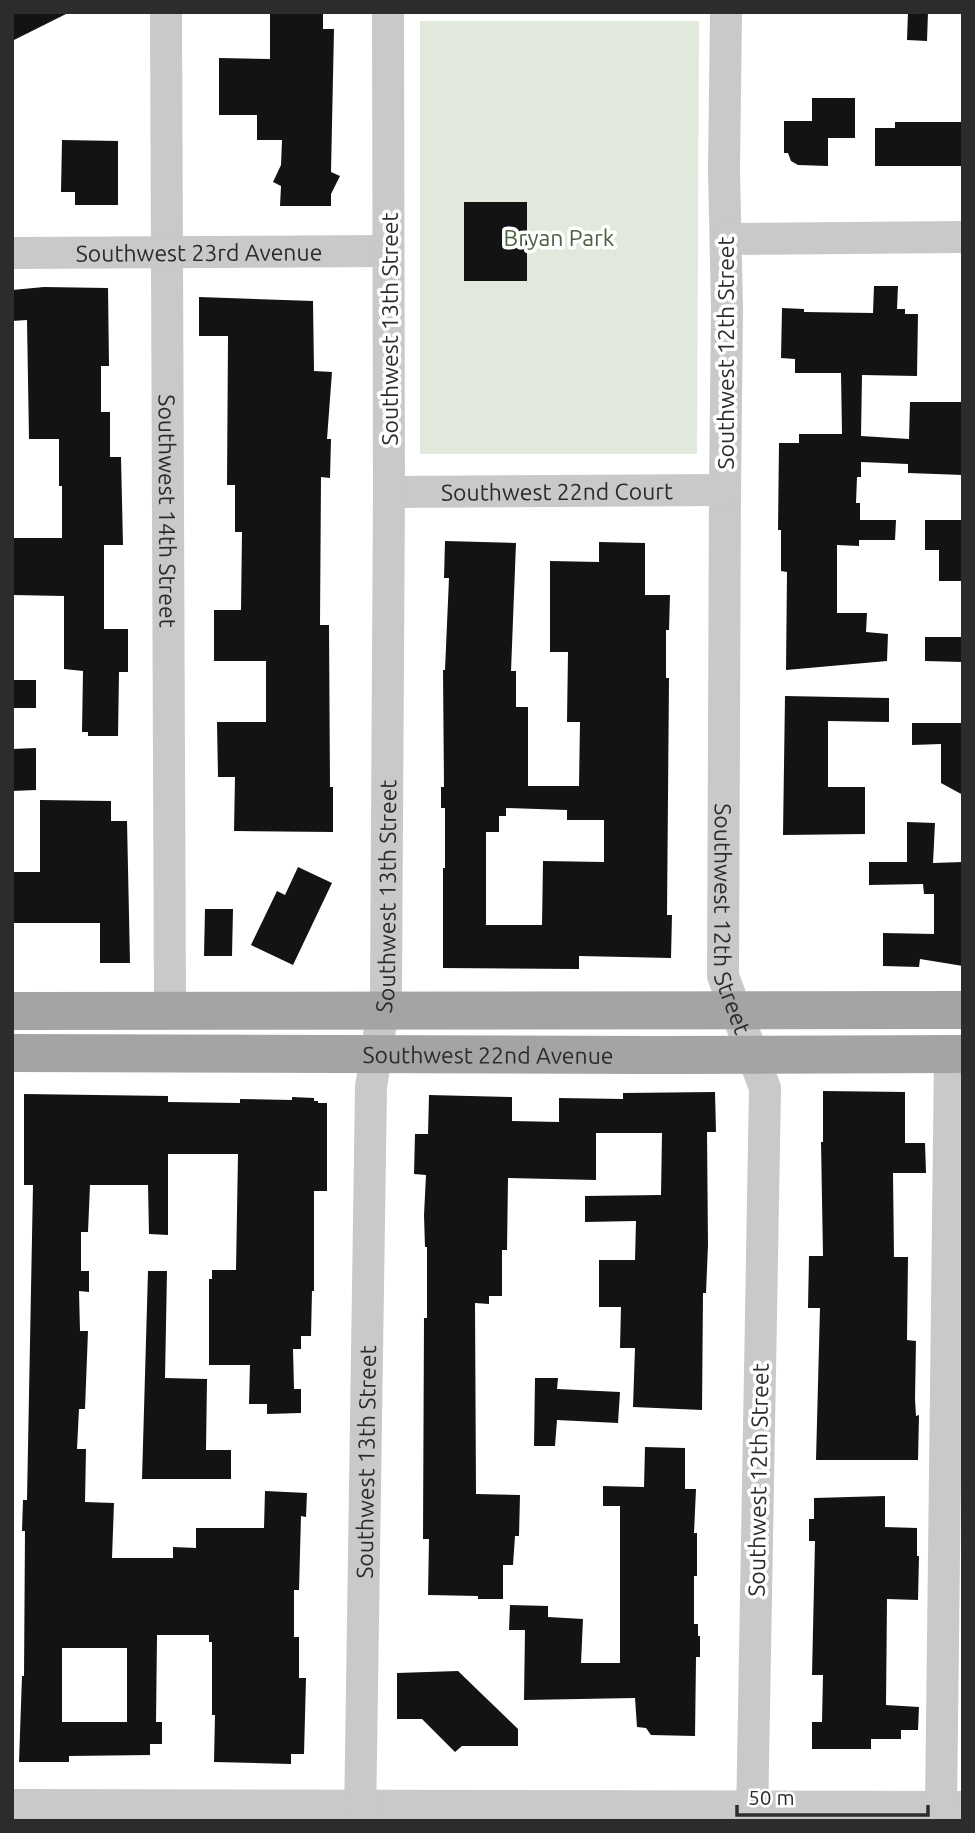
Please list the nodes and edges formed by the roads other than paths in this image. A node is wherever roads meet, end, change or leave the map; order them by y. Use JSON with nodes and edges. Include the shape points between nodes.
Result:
{"nodes":[{"id":1,"x":166,"y":12,"type":"edge"},
{"id":2,"x":388,"y":12,"type":"edge"},
{"id":3,"x":726,"y":12,"type":"edge"},
{"id":4,"x":963,"y":237,"type":"edge"},
{"id":5,"x":726,"y":239,"type":"junction"},
{"id":6,"x":388,"y":251,"type":"junction"},
{"id":7,"x":12,"y":253,"type":"edge"},
{"id":8,"x":167,"y":254,"type":"junction"},
{"id":9,"x":724,"y":490,"type":"junction"},
{"id":10,"x":389,"y":492,"type":"junction"},
{"id":11,"x":170,"y":1010,"type":"junction"},
{"id":12,"x":383,"y":1010,"type":"junction"},
{"id":13,"x":736,"y":1010,"type":"junction"},
{"id":14,"x":963,"y":1010,"type":"edge"},
{"id":15,"x":12,"y":1011,"type":"edge"},
{"id":16,"x":12,"y":1053,"type":"edge"},
{"id":17,"x":376,"y":1054,"type":"junction"},
{"id":18,"x":752,"y":1054,"type":"junction"},
{"id":19,"x":956,"y":1054,"type":"edge"},
{"id":20,"x":12,"y":1805,"type":"edge"},
{"id":21,"x":952,"y":1807,"type":"edge"},
{"id":22,"x":752,"y":1813,"type":"edge"},
{"id":23,"x":360,"y":1814,"type":"edge"}],
"edges":[{"from":1,"to":8,"type":"street","name":"Southwest 14th Street"},
{"from":2,"to":6,"type":"street","name":"Southwest 13th Street"},
{"from":3,"to":5,"type":"street","name":"Southwest 12th Street"},
{"from":4,"to":5,"type":"street"},
{"from":5,"to":9,"type":"street","name":"Southwest 12th Street"},
{"from":6,"to":8,"type":"street","name":"Southwest 23rd Avenue"},
{"from":6,"to":10,"type":"street","name":"Southwest 13th Street"},
{"from":7,"to":8,"type":"street","name":"Southwest 23rd Avenue"},
{"from":8,"to":11,"type":"street","name":"Southwest 14th Street"},
{"from":9,"to":10,"type":"street","name":"Southwest 22nd Court"},
{"from":9,"to":13,"type":"street","name":"Southwest 12th Street","via":[[723,976]]},
{"from":10,"to":12,"type":"street","name":"Southwest 13th Street"},
{"from":11,"to":12,"type":"main road","name":"Southwest 22nd Avenue"},
{"from":11,"to":15,"type":"main road","name":"Southwest 22nd Avenue"},
{"from":12,"to":13,"type":"main road","name":"Southwest 22nd Avenue"},
{"from":12,"to":17,"type":"street","name":"Southwest 13th Street"},
{"from":13,"to":14,"type":"main road","name":"Southwest 22nd Avenue"},
{"from":13,"to":18,"type":"street","name":"Southwest 12th Street"},
{"from":16,"to":17,"type":"main road","name":"Southwest 22nd Avenue"},
{"from":17,"to":18,"type":"main road","name":"Southwest 22nd Avenue"},
{"from":17,"to":23,"type":"street","name":"Southwest 13th Street","via":[[371,1087]]},
{"from":18,"to":19,"type":"main road","name":"Southwest 22nd Avenue"},
{"from":18,"to":22,"type":"street","name":"Southwest 12th Street","via":[[765,1088]]},
{"from":19,"to":21,"type":"street"},
{"from":20,"to":23,"type":"street"},
{"from":21,"to":22,"type":"street"},
{"from":22,"to":23,"type":"street"}]}
